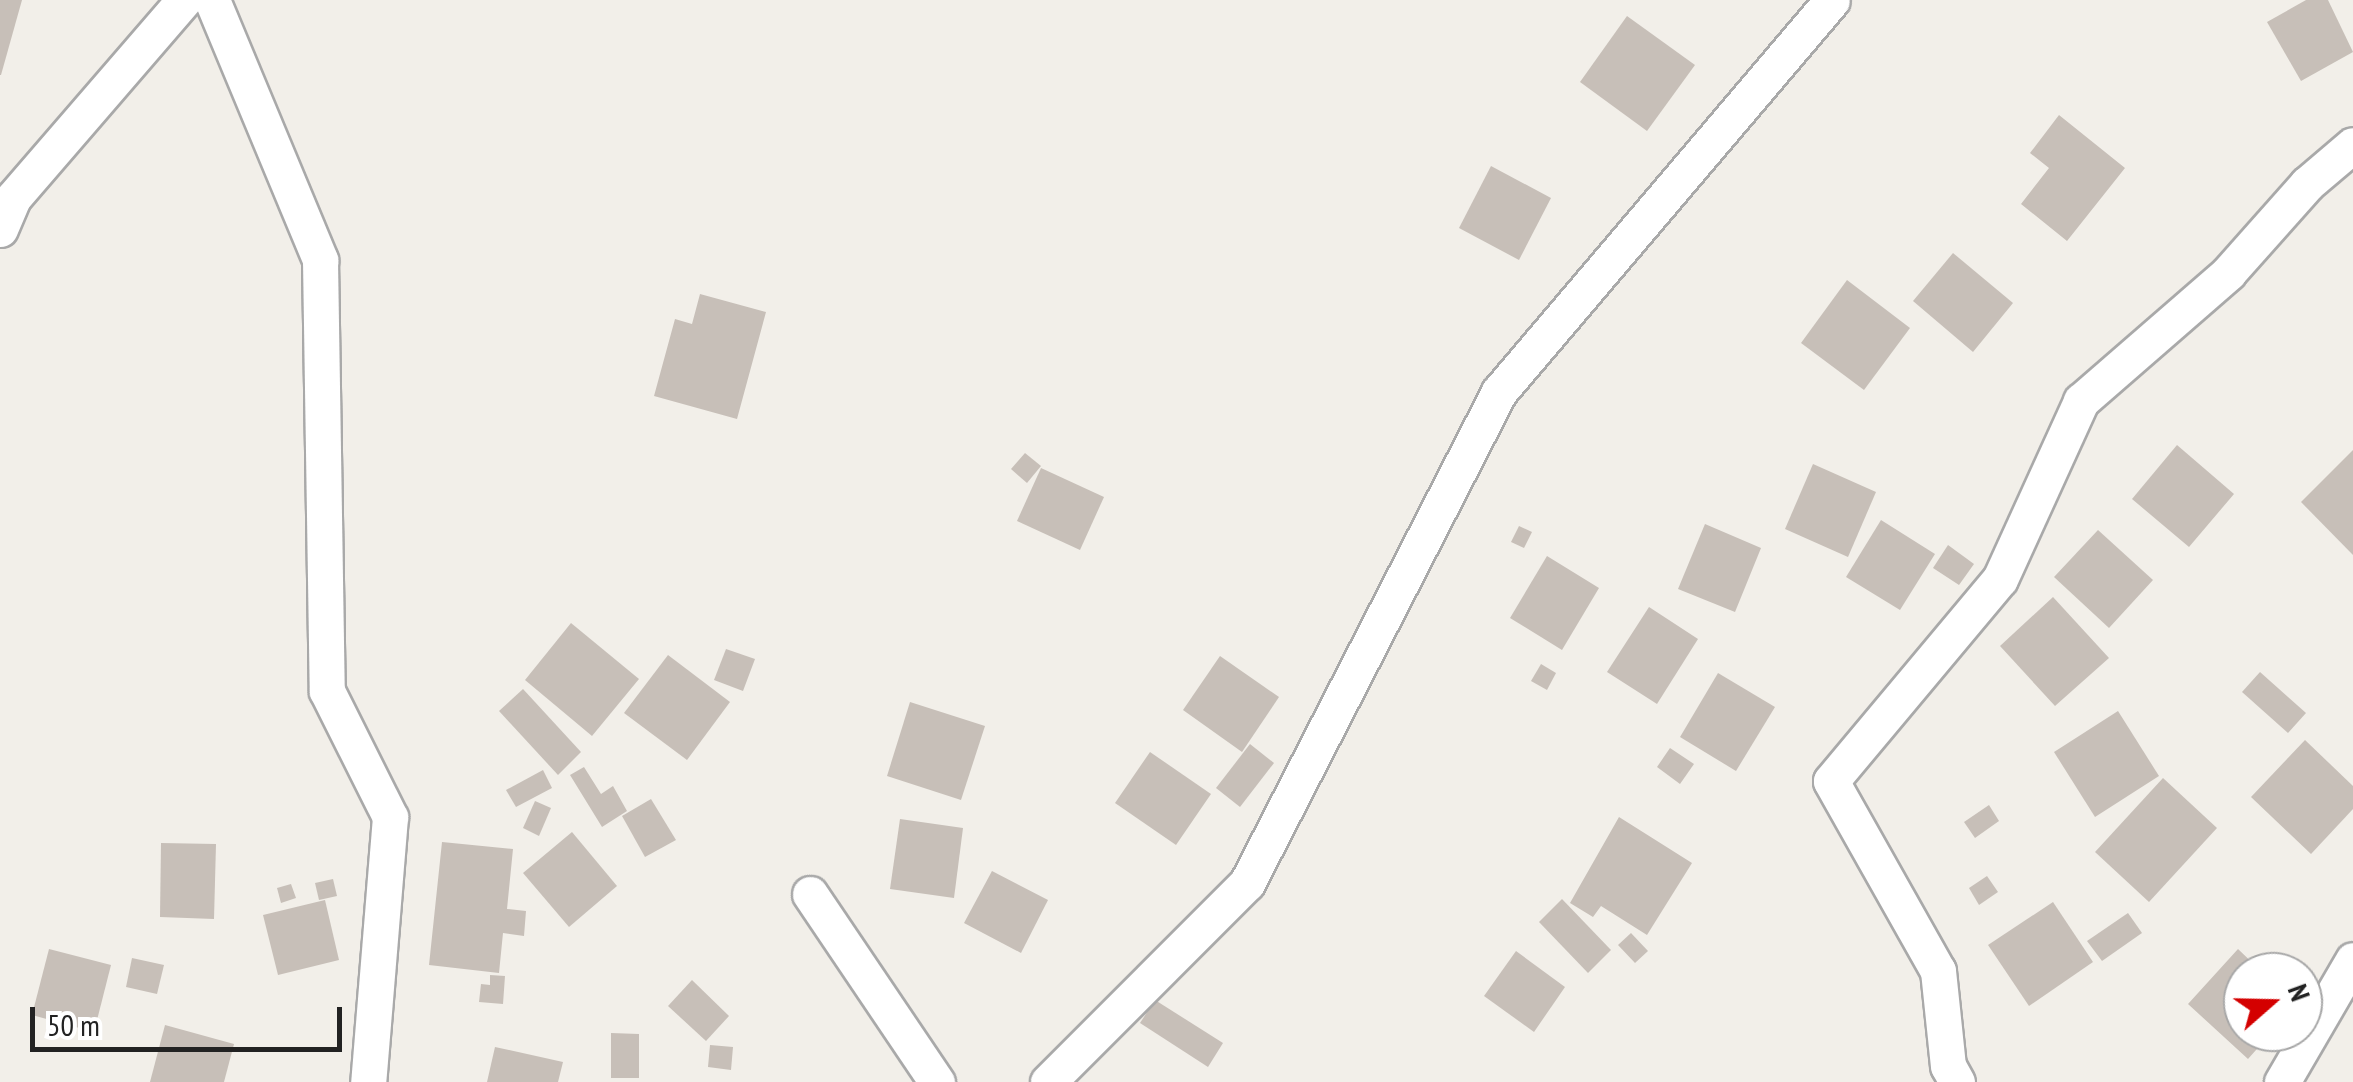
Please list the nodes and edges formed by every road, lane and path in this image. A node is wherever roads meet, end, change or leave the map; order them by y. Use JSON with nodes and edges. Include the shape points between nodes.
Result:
{"nodes":[{"id":1,"x":184,"y":0,"type":"edge"},
{"id":2,"x":212,"y":0,"type":"edge"},
{"id":3,"x":1832,"y":0,"type":"edge"},
{"id":4,"x":2353,"y":146,"type":"edge"},
{"id":5,"x":0,"y":229,"type":"edge"},
{"id":6,"x":810,"y":894,"type":"dead end"},
{"id":7,"x":2353,"y":960,"type":"edge"},
{"id":8,"x":368,"y":1082,"type":"edge"},
{"id":9,"x":937,"y":1082,"type":"edge"},
{"id":10,"x":1048,"y":1082,"type":"edge"},
{"id":11,"x":1956,"y":1082,"type":"edge"},
{"id":12,"x":2282,"y":1082,"type":"edge"}],
"edges":[{"from":1,"to":5,"type":"street","via":[[13,198]]},
{"from":2,"to":8,"type":"street","via":[[320,260],[327,690],[390,817]]},
{"from":3,"to":10,"type":"street","via":[[1499,392],[1248,883]]},
{"from":4,"to":11,"type":"street","via":[[2307,184],[2228,274],[2081,401],[2000,579],[1831,781],[1938,971],[1948,1066]]},
{"from":6,"to":9,"type":"street"},
{"from":7,"to":12,"type":"street"}]}
